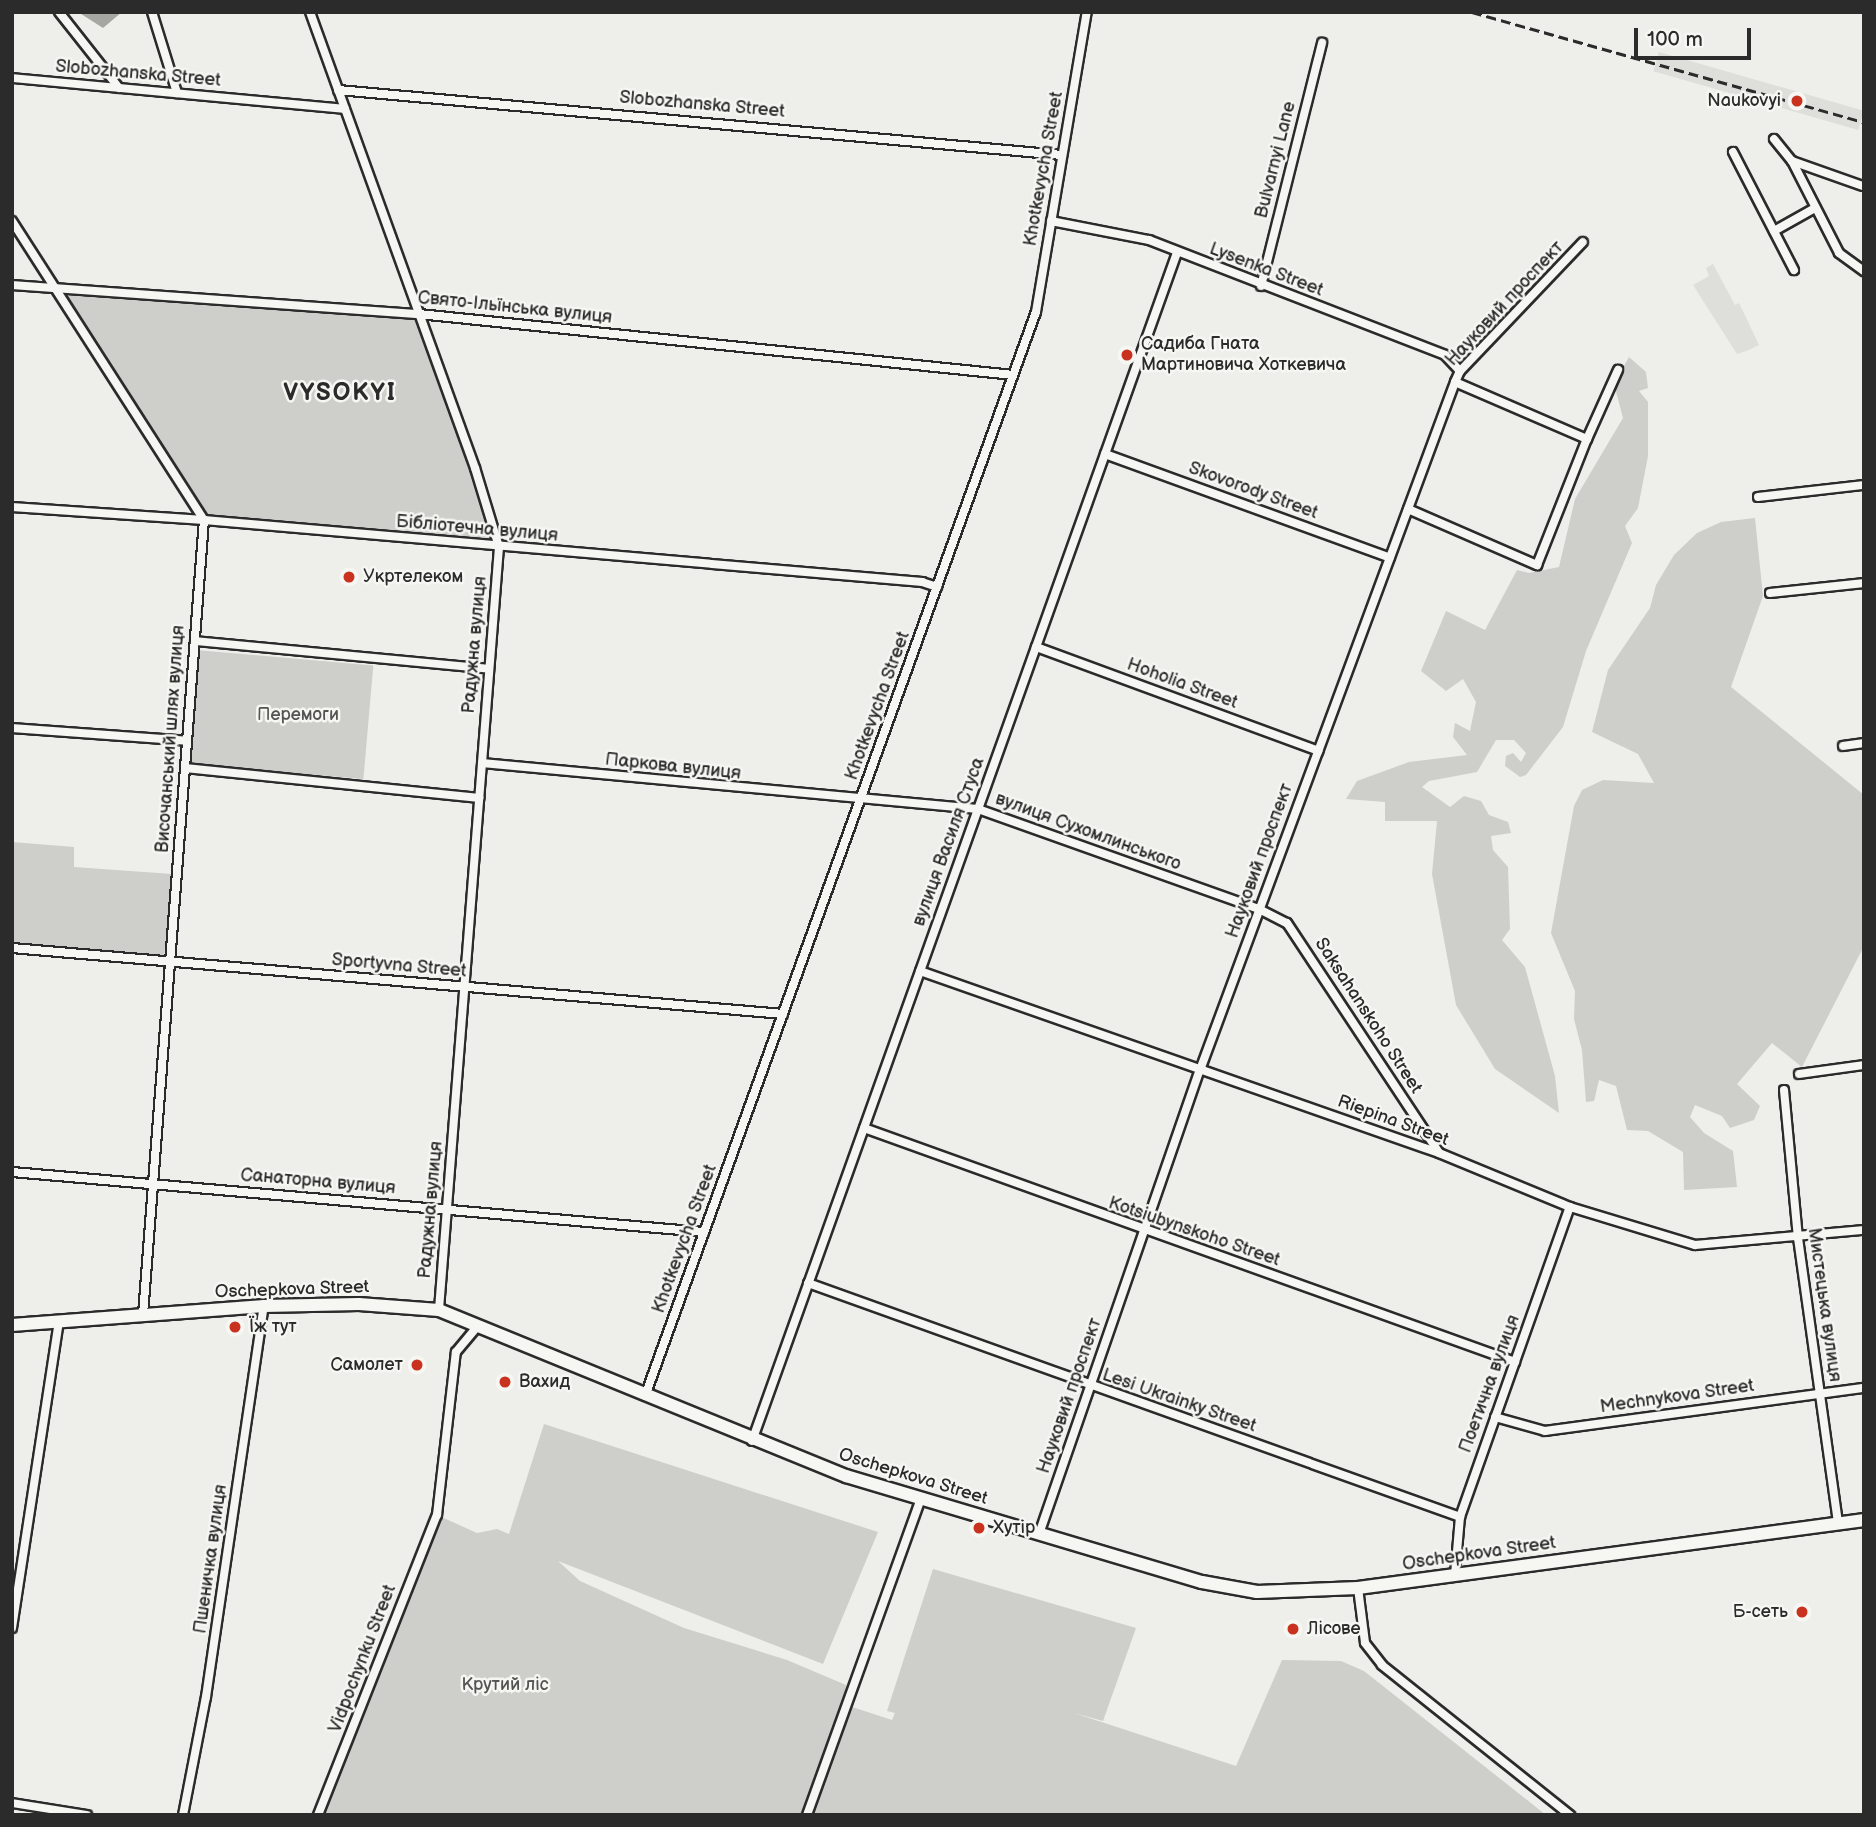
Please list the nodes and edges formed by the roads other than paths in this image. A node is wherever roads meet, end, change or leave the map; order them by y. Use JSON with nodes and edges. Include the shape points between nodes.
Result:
{"nodes":[{"id":1,"x":60,"y":12,"type":"edge"},
{"id":2,"x":152,"y":12,"type":"edge"},
{"id":3,"x":310,"y":12,"type":"edge"},
{"id":4,"x":1087,"y":12,"type":"edge"},
{"id":5,"x":1322,"y":43,"type":"dead end"},
{"id":6,"x":12,"y":78,"type":"edge"},
{"id":7,"x":120,"y":88,"type":"junction"},
{"id":8,"x":338,"y":90,"type":"junction"},
{"id":9,"x":177,"y":93,"type":"junction"},
{"id":10,"x":345,"y":109,"type":"junction"},
{"id":11,"x":1774,"y":139,"type":"dead end"},
{"id":12,"x":1733,"y":152,"type":"dead end"},
{"id":13,"x":1062,"y":155,"type":"junction"},
{"id":14,"x":1792,"y":161,"type":"junction"},
{"id":15,"x":1863,"y":186,"type":"edge"},
{"id":16,"x":1815,"y":208,"type":"junction"},
{"id":17,"x":12,"y":220,"type":"edge"},
{"id":18,"x":1051,"y":221,"type":"junction"},
{"id":19,"x":1774,"y":232,"type":"junction"},
{"id":20,"x":1583,"y":243,"type":"dead end"},
{"id":21,"x":1177,"y":253,"type":"junction"},
{"id":22,"x":1794,"y":270,"type":"dead end"},
{"id":23,"x":1864,"y":271,"type":"edge"},
{"id":24,"x":12,"y":285,"type":"edge"},
{"id":25,"x":1261,"y":286,"type":"junction"},
{"id":26,"x":56,"y":289,"type":"junction"},
{"id":27,"x":419,"y":314,"type":"junction"},
{"id":28,"x":1618,"y":370,"type":"dead end"},
{"id":29,"x":1460,"y":371,"type":"junction"},
{"id":30,"x":1013,"y":375,"type":"junction"},
{"id":31,"x":1455,"y":382,"type":"junction"},
{"id":32,"x":1587,"y":439,"type":"junction"},
{"id":33,"x":1105,"y":454,"type":"junction"},
{"id":34,"x":1864,"y":485,"type":"edge"},
{"id":35,"x":1758,"y":498,"type":"dead end"},
{"id":36,"x":12,"y":507,"type":"edge"},
{"id":37,"x":1408,"y":509,"type":"junction"},
{"id":38,"x":204,"y":520,"type":"junction"},
{"id":39,"x":499,"y":547,"type":"junction"},
{"id":40,"x":1390,"y":558,"type":"junction"},
{"id":41,"x":1864,"y":583,"type":"edge"},
{"id":42,"x":937,"y":587,"type":"junction"},
{"id":43,"x":1770,"y":593,"type":"dead end"},
{"id":44,"x":195,"y":641,"type":"junction"},
{"id":45,"x":1036,"y":647,"type":"junction"},
{"id":46,"x":489,"y":669,"type":"junction"},
{"id":47,"x":12,"y":728,"type":"edge"},
{"id":48,"x":187,"y":741,"type":"junction"},
{"id":49,"x":1864,"y":743,"type":"edge"},
{"id":50,"x":1843,"y":746,"type":"dead end"},
{"id":51,"x":1318,"y":751,"type":"junction"},
{"id":52,"x":482,"y":764,"type":"junction"},
{"id":53,"x":185,"y":768,"type":"junction"},
{"id":54,"x":479,"y":798,"type":"junction"},
{"id":55,"x":861,"y":801,"type":"junction"},
{"id":56,"x":978,"y":809,"type":"junction"},
{"id":57,"x":1259,"y":909,"type":"junction"},
{"id":58,"x":12,"y":948,"type":"edge"},
{"id":59,"x":170,"y":962,"type":"junction"},
{"id":60,"x":920,"y":971,"type":"junction"},
{"id":61,"x":464,"y":988,"type":"junction"},
{"id":62,"x":783,"y":1014,"type":"junction"},
{"id":63,"x":1864,"y":1065,"type":"edge"},
{"id":64,"x":1200,"y":1070,"type":"junction"},
{"id":65,"x":1799,"y":1074,"type":"dead end"},
{"id":66,"x":1784,"y":1090,"type":"dead end"},
{"id":67,"x":864,"y":1128,"type":"junction"},
{"id":68,"x":1439,"y":1153,"type":"junction"},
{"id":69,"x":12,"y":1172,"type":"edge"},
{"id":70,"x":153,"y":1185,"type":"junction"},
{"id":71,"x":1570,"y":1207,"type":"junction"},
{"id":72,"x":447,"y":1208,"type":"junction"},
{"id":73,"x":1864,"y":1230,"type":"edge"},
{"id":74,"x":704,"y":1232,"type":"junction"},
{"id":75,"x":1143,"y":1232,"type":"junction"},
{"id":76,"x":1798,"y":1238,"type":"junction"},
{"id":77,"x":808,"y":1283,"type":"junction"},
{"id":78,"x":264,"y":1306,"type":"junction"},
{"id":79,"x":439,"y":1310,"type":"junction"},
{"id":80,"x":143,"y":1315,"type":"junction"},
{"id":81,"x":59,"y":1321,"type":"junction"},
{"id":82,"x":12,"y":1325,"type":"edge"},
{"id":83,"x":479,"y":1325,"type":"junction"},
{"id":84,"x":1515,"y":1362,"type":"junction"},
{"id":85,"x":1090,"y":1386,"type":"junction"},
{"id":86,"x":1864,"y":1388,"type":"edge"},
{"id":87,"x":1820,"y":1394,"type":"junction"},
{"id":88,"x":645,"y":1396,"type":"junction"},
{"id":89,"x":1495,"y":1417,"type":"junction"},
{"id":90,"x":752,"y":1441,"type":"junction"},
{"id":91,"x":921,"y":1499,"type":"junction"},
{"id":92,"x":1460,"y":1517,"type":"junction"},
{"id":93,"x":1864,"y":1520,"type":"edge"},
{"id":94,"x":1838,"y":1523,"type":"junction"},
{"id":95,"x":1039,"y":1534,"type":"junction"},
{"id":96,"x":1455,"y":1576,"type":"junction"},
{"id":97,"x":1358,"y":1588,"type":"junction"},
{"id":98,"x":12,"y":1629,"type":"edge"},
{"id":99,"x":12,"y":1803,"type":"edge"},
{"id":100,"x":87,"y":1815,"type":"edge"},
{"id":101,"x":183,"y":1815,"type":"edge"},
{"id":102,"x":318,"y":1815,"type":"edge"},
{"id":103,"x":807,"y":1815,"type":"edge"},
{"id":104,"x":1570,"y":1815,"type":"edge"}],
"edges":[{"from":1,"to":7,"type":"street"},
{"from":2,"to":9,"type":"street"},
{"from":3,"to":8,"type":"street","name":"Радужна вулиця"},
{"from":4,"to":13,"type":"street","name":"Khotkevycha Street"},
{"from":5,"to":25,"type":"street","name":"Bulvarnyi Lane"},
{"from":6,"to":7,"type":"street","name":"Slobozhanska Street"},
{"from":7,"to":9,"type":"street","name":"Slobozhanska Street"},
{"from":8,"to":10,"type":"street","name":"Радужна вулиця"},
{"from":8,"to":13,"type":"street","name":"Slobozhanska Street"},
{"from":9,"to":10,"type":"street","name":"Slobozhanska Street"},
{"from":10,"to":27,"type":"street","name":"Радужна вулиця"},
{"from":11,"to":14,"type":"street"},
{"from":12,"to":19,"type":"street"},
{"from":13,"to":18,"type":"street","name":"Khotkevycha Street"},
{"from":14,"to":15,"type":"street"},
{"from":14,"to":16,"type":"street"},
{"from":16,"to":19,"type":"street"},
{"from":16,"to":23,"type":"street","via":[[1839,253]]},
{"from":17,"to":26,"type":"street"},
{"from":18,"to":21,"type":"street","name":"Lysenka Street","via":[[1149,240]]},
{"from":18,"to":30,"type":"street","name":"Khotkevycha Street","via":[[1036,312]]},
{"from":19,"to":22,"type":"street"},
{"from":20,"to":29,"type":"street","name":"Науковий проспект"},
{"from":21,"to":25,"type":"street","name":"Lysenka Street"},
{"from":21,"to":33,"type":"street","name":"вулиця Василя Стуса"},
{"from":24,"to":26,"type":"street","name":"Свято-Ільїнська вулиця"},
{"from":25,"to":29,"type":"street","name":"Lysenka Street","via":[[1446,355]]},
{"from":26,"to":27,"type":"street","name":"Свято-Ільїнська вулиця"},
{"from":26,"to":38,"type":"street"},
{"from":27,"to":30,"type":"street","name":"Свято-Ільїнська вулиця"},
{"from":27,"to":39,"type":"street","name":"Радужна вулиця"},
{"from":28,"to":32,"type":"street"},
{"from":29,"to":31,"type":"street","name":"Науковий проспект"},
{"from":30,"to":42,"type":"street","name":"Khotkevycha Street"},
{"from":31,"to":32,"type":"street"},
{"from":31,"to":37,"type":"street","name":"Науковий проспект"},
{"from":32,"to":37,"type":"street","via":[[1537,565]]},
{"from":33,"to":40,"type":"street","name":"Skovorody Street"},
{"from":33,"to":45,"type":"street","name":"вулиця Василя Стуса"},
{"from":34,"to":35,"type":"street"},
{"from":36,"to":38,"type":"street","name":"Бібліотечна вулиця"},
{"from":37,"to":40,"type":"street","name":"Науковий проспект"},
{"from":38,"to":39,"type":"street","name":"Бібліотечна вулиця"},
{"from":38,"to":44,"type":"street","name":"Височанський шлях вулиця"},
{"from":39,"to":42,"type":"street","name":"Бібліотечна вулиця","via":[[922,582]]},
{"from":39,"to":46,"type":"street","name":"Радужна вулиця"},
{"from":40,"to":51,"type":"street","name":"Науковий проспект"},
{"from":41,"to":43,"type":"street"},
{"from":42,"to":55,"type":"street","name":"Khotkevycha Street"},
{"from":44,"to":46,"type":"street"},
{"from":44,"to":48,"type":"street","name":"Височанський шлях вулиця"},
{"from":45,"to":51,"type":"street","name":"Hoholia Street"},
{"from":45,"to":56,"type":"street","name":"вулиця Василя Стуса"},
{"from":46,"to":52,"type":"street","name":"Радужна вулиця"},
{"from":47,"to":48,"type":"street"},
{"from":48,"to":53,"type":"street","name":"Височанський шлях вулиця"},
{"from":49,"to":50,"type":"street"},
{"from":51,"to":57,"type":"street","name":"Науковий проспект"},
{"from":52,"to":54,"type":"street","name":"Радужна вулиця"},
{"from":52,"to":55,"type":"street","name":"Паркова вулиця"},
{"from":53,"to":54,"type":"street"},
{"from":53,"to":59,"type":"street","name":"Височанський шлях вулиця"},
{"from":54,"to":61,"type":"street","name":"Радужна вулиця"},
{"from":55,"to":56,"type":"street","name":"вулиця Сухомлинського"},
{"from":55,"to":62,"type":"street","name":"Khotkevycha Street"},
{"from":56,"to":57,"type":"street","name":"вулиця Сухомлинського"},
{"from":56,"to":60,"type":"street","name":"вулиця Василя Стуса"},
{"from":57,"to":64,"type":"street","name":"Науковий проспект"},
{"from":57,"to":68,"type":"street","name":"Saksahanskoho Street","via":[[1287,923]]},
{"from":58,"to":59,"type":"street","name":"Sportyvna Street"},
{"from":59,"to":61,"type":"street","name":"Sportyvna Street"},
{"from":59,"to":70,"type":"street","name":"Височанський шлях вулиця"},
{"from":60,"to":64,"type":"street","name":"Riepina Street"},
{"from":60,"to":67,"type":"street","name":"вулиця Василя Стуса"},
{"from":61,"to":62,"type":"street","name":"Sportyvna Street"},
{"from":61,"to":72,"type":"street","name":"Радужна вулиця"},
{"from":62,"to":74,"type":"street","name":"Khotkevycha Street"},
{"from":63,"to":65,"type":"street"},
{"from":64,"to":68,"type":"street","name":"Riepina Street"},
{"from":64,"to":75,"type":"street","name":"Науковий проспект"},
{"from":66,"to":76,"type":"street","name":"Мистецька вулиця"},
{"from":67,"to":75,"type":"street","name":"Kotsiubynskoho Street"},
{"from":67,"to":77,"type":"street","name":"вулиця Василя Стуса"},
{"from":68,"to":71,"type":"street","name":"Riepina Street"},
{"from":69,"to":70,"type":"street","name":"Санаторна вулиця"},
{"from":70,"to":72,"type":"street","name":"Санаторна вулиця"},
{"from":70,"to":80,"type":"street","name":"Височанський шлях вулиця"},
{"from":71,"to":76,"type":"street","name":"Riepina Street","via":[[1695,1245]]},
{"from":71,"to":84,"type":"street","name":"Поетична вулиця"},
{"from":72,"to":74,"type":"street","name":"Санаторна вулиця"},
{"from":72,"to":79,"type":"street","name":"Радужна вулиця"},
{"from":73,"to":76,"type":"street","name":"Riepina Street"},
{"from":74,"to":88,"type":"street","name":"Khotkevycha Street"},
{"from":75,"to":84,"type":"street","name":"Kotsiubynskoho Street"},
{"from":75,"to":85,"type":"street","name":"Науковий проспект"},
{"from":76,"to":87,"type":"street","name":"Мистецька вулиця"},
{"from":77,"to":85,"type":"street","name":"Lesi Ukrainky Street"},
{"from":77,"to":90,"type":"street","name":"вулиця Василя Стуса"},
{"from":78,"to":79,"type":"highway","name":"Oschepkova Street","via":[[359,1304]]},
{"from":78,"to":80,"type":"highway","name":"Oschepkova Street"},
{"from":78,"to":101,"type":"street","name":"Пшеничка вулиця","via":[[206,1697]]},
{"from":79,"to":83,"type":"highway","name":"Oschepkova Street"},
{"from":80,"to":81,"type":"highway","name":"Oschepkova Street"},
{"from":81,"to":82,"type":"highway","name":"Oschepkova Street"},
{"from":81,"to":98,"type":"street"},
{"from":83,"to":88,"type":"highway","name":"Oschepkova Street"},
{"from":83,"to":102,"type":"street","name":"Vidpochynku Street","via":[[456,1352],[437,1515]]},
{"from":84,"to":89,"type":"street","name":"Поетична вулиця"},
{"from":85,"to":92,"type":"street","name":"Lesi Ukrainky Street"},
{"from":85,"to":95,"type":"street","name":"Науковий проспект"},
{"from":86,"to":87,"type":"street","name":"Mechnykova Street"},
{"from":87,"to":89,"type":"street","name":"Mechnykova Street","via":[[1545,1431]]},
{"from":87,"to":94,"type":"street","name":"Мистецька вулиця"},
{"from":88,"to":90,"type":"highway","name":"Oschepkova Street"},
{"from":89,"to":92,"type":"street","name":"Поетична вулиця"},
{"from":90,"to":91,"type":"highway","name":"Oschepkova Street"},
{"from":91,"to":95,"type":"highway","name":"Oschepkova Street"},
{"from":91,"to":103,"type":"street"},
{"from":92,"to":96,"type":"street","name":"Поетична вулиця"},
{"from":93,"to":94,"type":"highway","name":"Oschepkova Street"},
{"from":94,"to":96,"type":"highway","name":"Oschepkova Street"},
{"from":95,"to":97,"type":"highway","name":"Oschepkova Street","via":[[1202,1582],[1256,1592]]},
{"from":96,"to":97,"type":"highway","name":"Oschepkova Street"},
{"from":97,"to":104,"type":"street","via":[[1365,1643],[1382,1665]]},
{"from":99,"to":100,"type":"street"}]}
